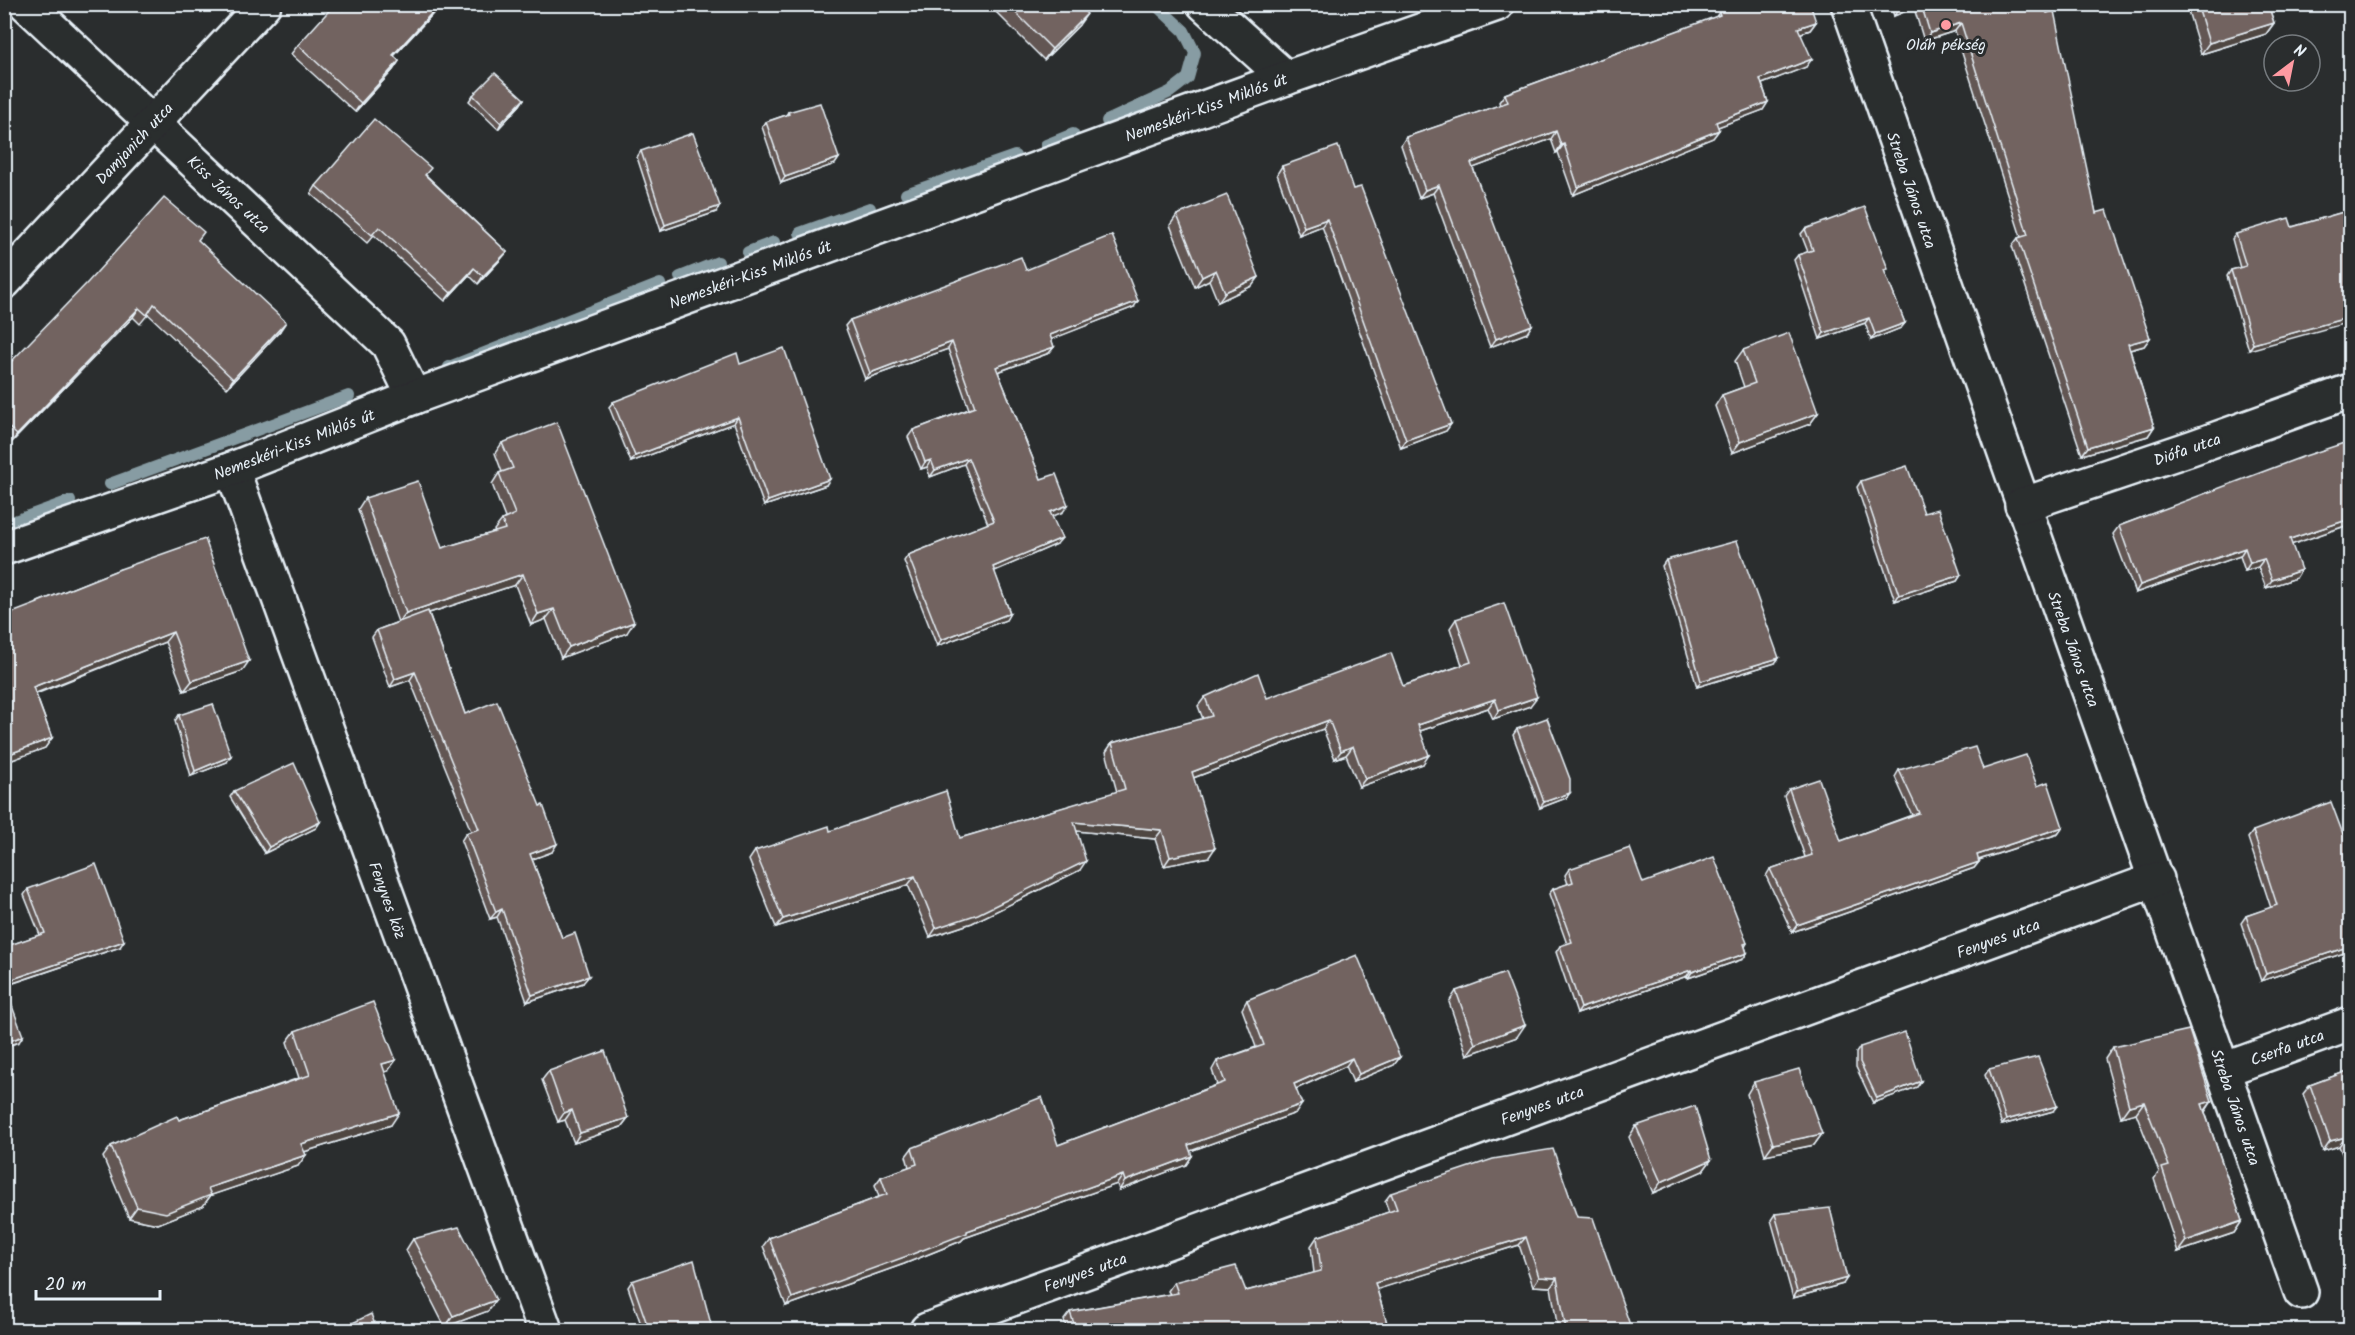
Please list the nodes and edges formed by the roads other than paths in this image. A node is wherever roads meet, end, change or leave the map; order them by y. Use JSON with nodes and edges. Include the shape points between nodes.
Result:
{"nodes":[{"id":1,"x":26,"y":4,"type":"edge"},
{"id":2,"x":264,"y":4,"type":"edge"},
{"id":3,"x":1204,"y":4,"type":"edge"},
{"id":4,"x":1497,"y":4,"type":"edge"},
{"id":5,"x":1848,"y":4,"type":"edge"},
{"id":6,"x":1286,"y":78,"type":"junction"},
{"id":7,"x":153,"y":123,"type":"junction"},
{"id":8,"x":4,"y":282,"type":"edge"},
{"id":9,"x":2350,"y":391,"type":"edge"},
{"id":10,"x":414,"y":397,"type":"junction"},
{"id":11,"x":232,"y":469,"type":"junction"},
{"id":12,"x":2022,"y":504,"type":"junction"},
{"id":13,"x":4,"y":548,"type":"edge"},
{"id":14,"x":2157,"y":879,"type":"junction"},
{"id":15,"x":2350,"y":1024,"type":"edge"},
{"id":16,"x":2223,"y":1070,"type":"junction"},
{"id":17,"x":2301,"y":1292,"type":"dead end"},
{"id":18,"x":545,"y":1330,"type":"edge"},
{"id":19,"x":927,"y":1330,"type":"edge"}],
"edges":[{"from":1,"to":7,"type":"street","name":"Kiss János utca"},
{"from":2,"to":7,"type":"street","name":"Damjanich utca"},
{"from":3,"to":6,"type":"street"},
{"from":4,"to":6,"type":"street","name":"Nemeskéri-Kiss Miklós út"},
{"from":5,"to":12,"type":"street","name":"Streba János utca"},
{"from":6,"to":10,"type":"street","name":"Nemeskéri-Kiss Miklós út"},
{"from":7,"to":8,"type":"street","name":"Damjanich utca"},
{"from":7,"to":10,"type":"street","name":"Kiss János utca","via":[[388,344]]},
{"from":9,"to":12,"type":"street","name":"Diófa utca"},
{"from":10,"to":11,"type":"street","name":"Nemeskéri-Kiss Miklós út"},
{"from":11,"to":13,"type":"street","name":"Nemeskéri-Kiss Miklós út"},
{"from":11,"to":18,"type":"street","name":"Fenyves köz"},
{"from":12,"to":14,"type":"street","name":"Streba János utca"},
{"from":14,"to":16,"type":"street","name":"Streba János utca"},
{"from":14,"to":19,"type":"street","name":"Fenyves utca"},
{"from":15,"to":16,"type":"street","name":"Cserfa utca"},
{"from":16,"to":17,"type":"street","name":"Streba János utca"}]}
